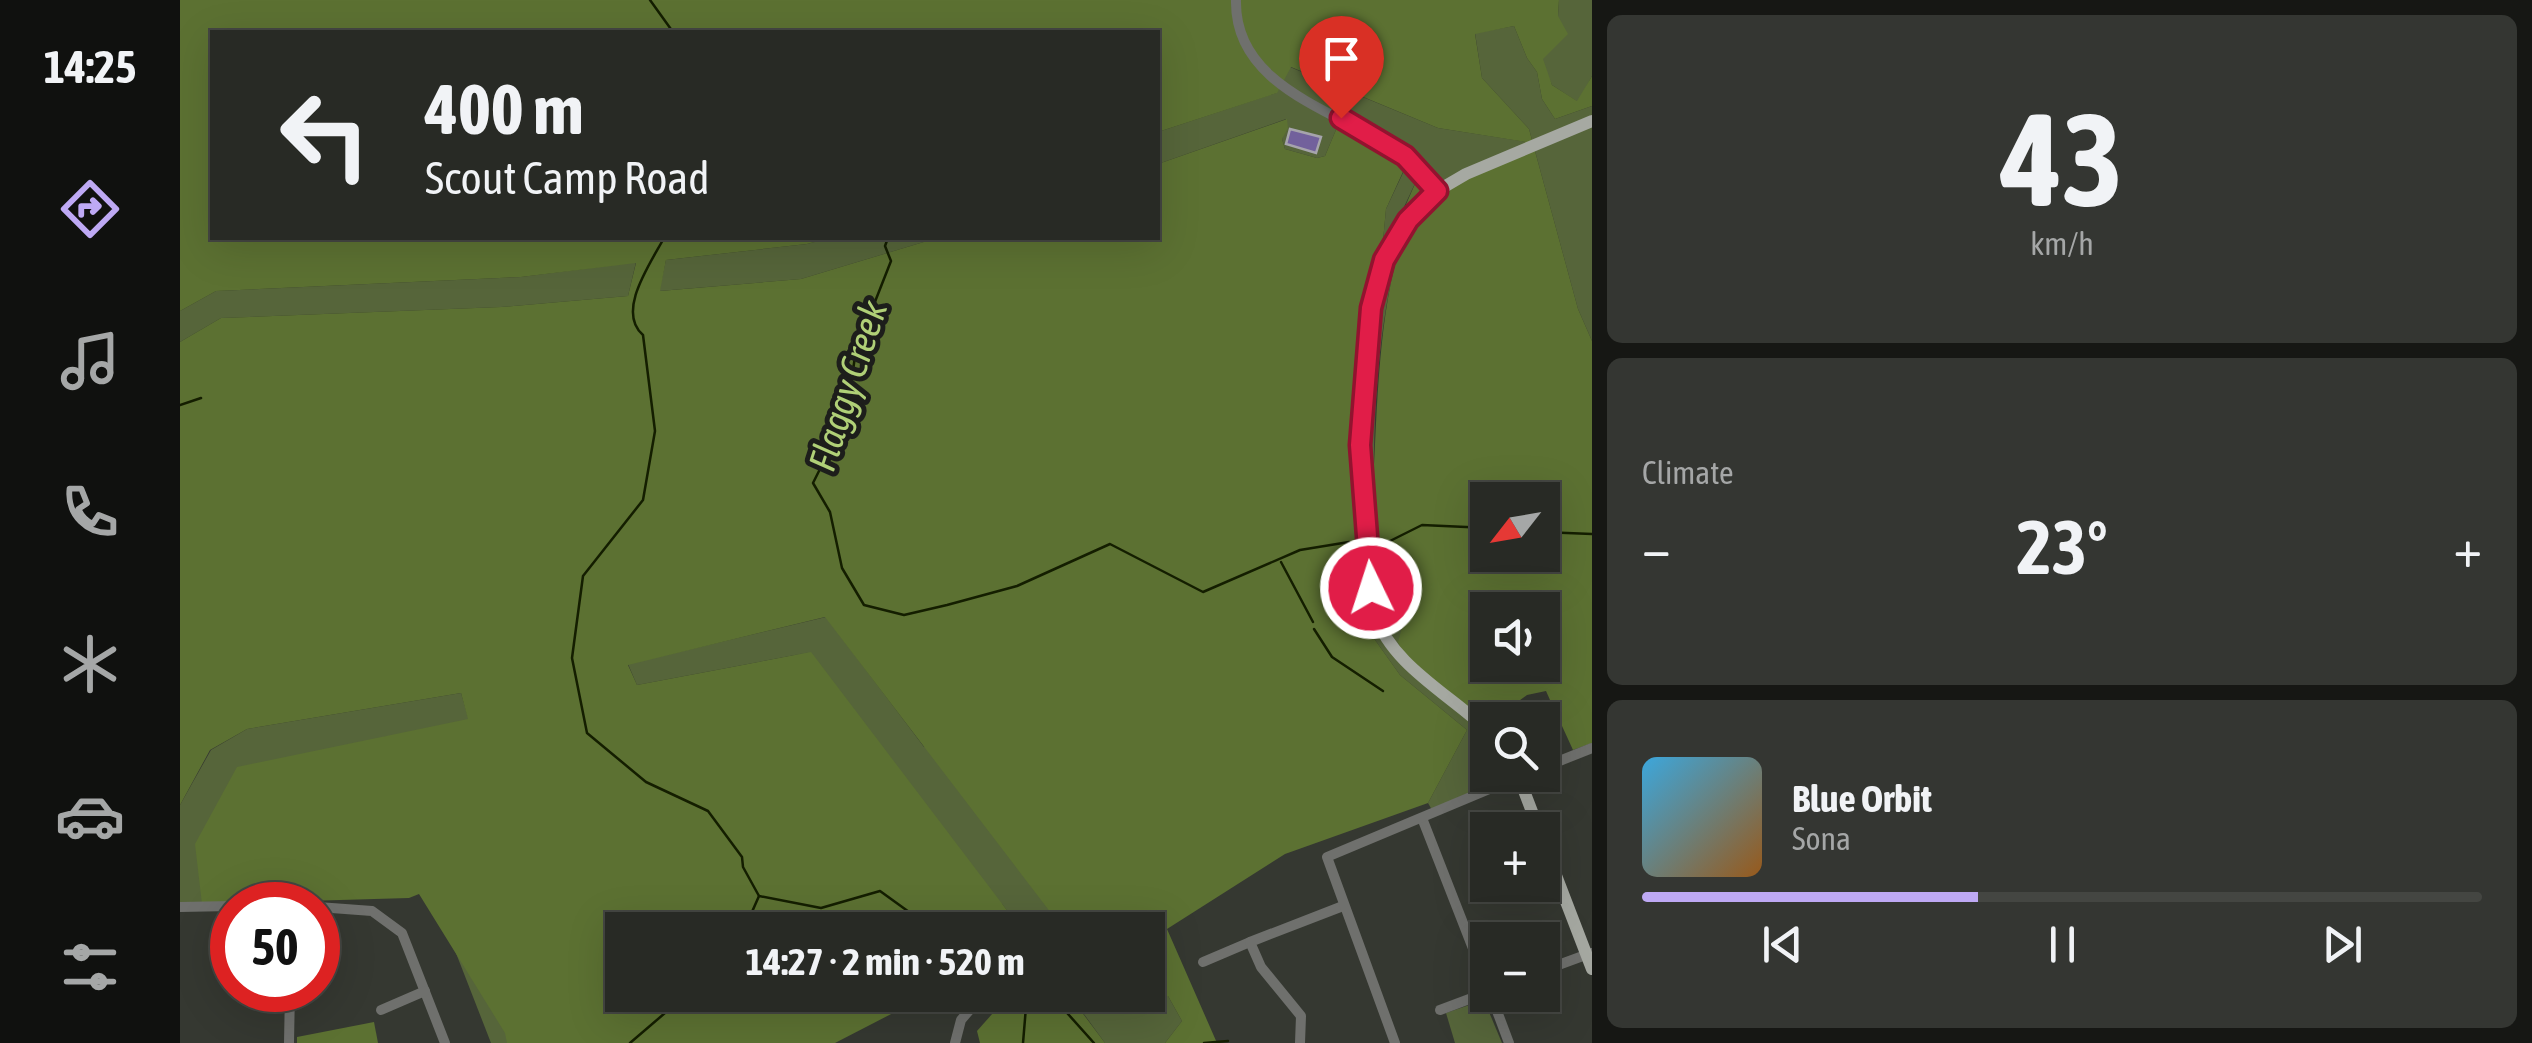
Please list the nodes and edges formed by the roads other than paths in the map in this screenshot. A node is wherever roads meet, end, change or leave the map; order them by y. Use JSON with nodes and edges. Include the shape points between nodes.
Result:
{"nodes":[{"id":1,"x":1236,"y":0,"type":"edge"},
{"id":2,"x":1592,"y":121,"type":"edge"},
{"id":3,"x":1437,"y":191,"type":"junction"},
{"id":4,"x":1470,"y":716,"type":"edge"},
{"id":5,"x":1592,"y":748,"type":"edge"},
{"id":6,"x":1560,"y":761,"type":"edge"},
{"id":7,"x":1483,"y":792,"type":"edge"},
{"id":8,"x":1422,"y":818,"type":"junction"},
{"id":9,"x":1560,"y":883,"type":"edge"},
{"id":10,"x":210,"y":906,"type":"edge"},
{"id":11,"x":1343,"y":906,"type":"junction"},
{"id":12,"x":180,"y":907,"type":"edge"},
{"id":13,"x":340,"y":908,"type":"edge"},
{"id":14,"x":1250,"y":942,"type":"junction"},
{"id":15,"x":1470,"y":942,"type":"edge"},
{"id":16,"x":1589,"y":954,"type":"edge"},
{"id":17,"x":1203,"y":962,"type":"dead end"},
{"id":18,"x":1560,"y":964,"type":"edge"},
{"id":19,"x":1592,"y":969,"type":"edge"},
{"id":20,"x":425,"y":991,"type":"junction"},
{"id":21,"x":1470,"y":998,"type":"edge"},
{"id":22,"x":381,"y":1010,"type":"dead end"},
{"id":23,"x":1440,"y":1010,"type":"dead end"},
{"id":24,"x":290,"y":1012,"type":"edge"},
{"id":25,"x":968,"y":1012,"type":"edge"},
{"id":26,"x":1497,"y":1012,"type":"edge"},
{"id":27,"x":289,"y":1043,"type":"edge"},
{"id":28,"x":445,"y":1043,"type":"edge"},
{"id":29,"x":955,"y":1043,"type":"edge"},
{"id":30,"x":1300,"y":1043,"type":"edge"},
{"id":31,"x":1395,"y":1043,"type":"edge"},
{"id":32,"x":1509,"y":1043,"type":"edge"}],
"edges":[{"from":1,"to":3,"type":"street","via":[[1235,25],[1260,69],[1405,156]]},
{"from":2,"to":3,"type":"main road"},
{"from":3,"to":4,"type":"main road","via":[[1408,220],[1384,260],[1371,308],[1360,445],[1375,614],[1400,656]]},
{"from":5,"to":6,"type":"street"},
{"from":7,"to":8,"type":"street"},
{"from":8,"to":11,"type":"street","via":[[1327,857]]},
{"from":8,"to":15,"type":"street"},
{"from":9,"to":16,"type":"main road"},
{"from":10,"to":12,"type":"street"},
{"from":11,"to":14,"type":"street"},
{"from":11,"to":31,"type":"street"},
{"from":13,"to":20,"type":"street","via":[[389,920],[402,933]]},
{"from":14,"to":17,"type":"street"},
{"from":14,"to":30,"type":"street","via":[[1261,968],[1301,1016]]},
{"from":16,"to":18,"type":"street"},
{"from":16,"to":19,"type":"main road"},
{"from":20,"to":22,"type":"street"},
{"from":20,"to":28,"type":"street"},
{"from":21,"to":23,"type":"street"},
{"from":24,"to":27,"type":"street"},
{"from":25,"to":29,"type":"street"},
{"from":26,"to":32,"type":"street"}]}
